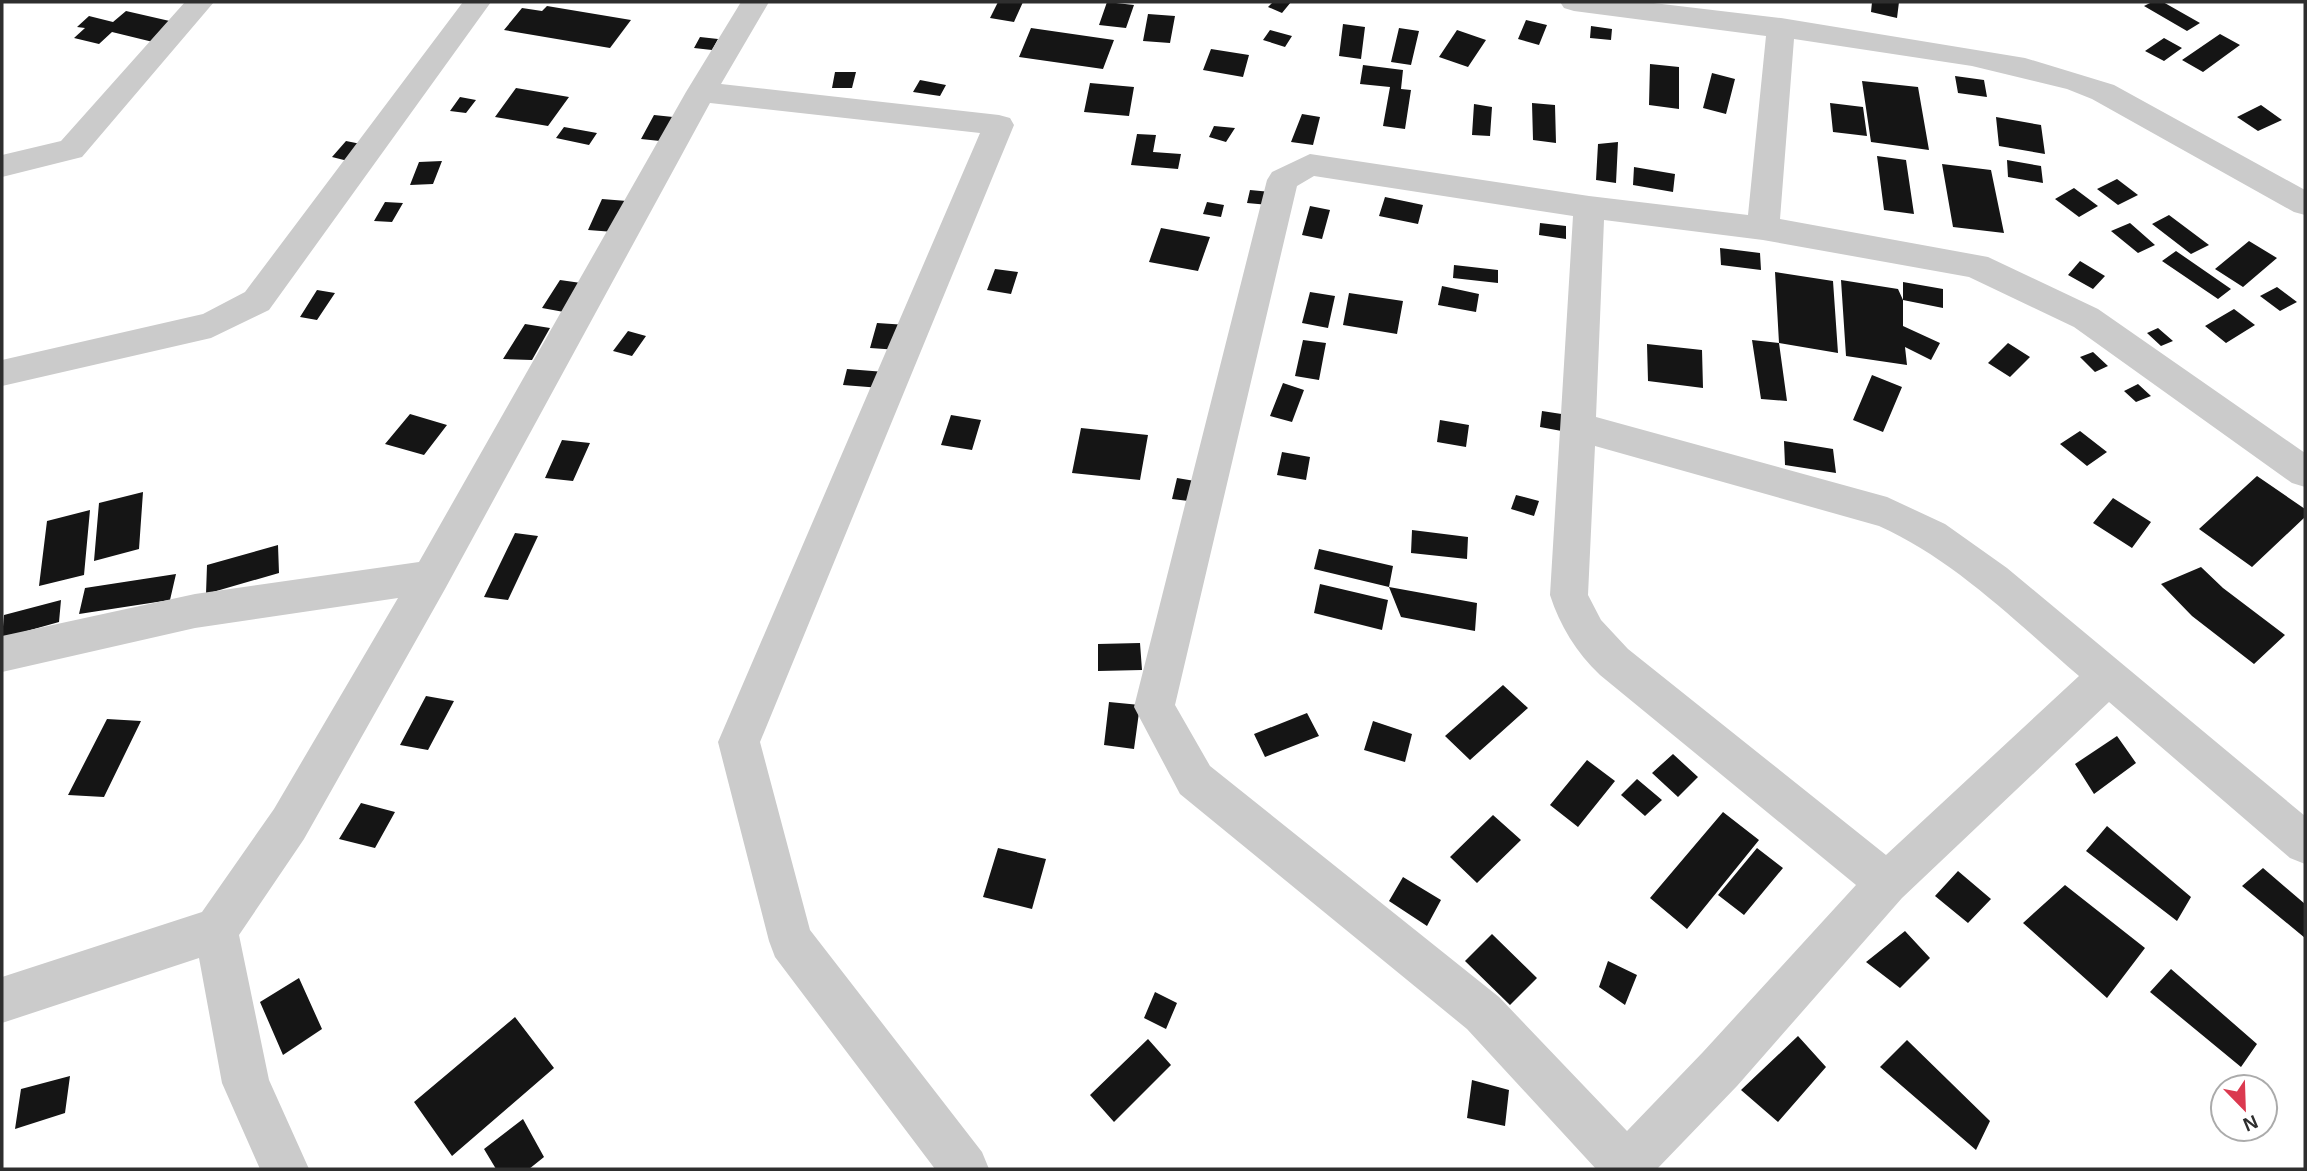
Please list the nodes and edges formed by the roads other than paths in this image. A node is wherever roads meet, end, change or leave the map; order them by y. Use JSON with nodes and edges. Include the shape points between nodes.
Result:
{"nodes":[{"id":1,"x":200,"y":2,"type":"edge"},
{"id":2,"x":477,"y":2,"type":"edge"},
{"id":3,"x":755,"y":2,"type":"edge"},
{"id":4,"x":1574,"y":2,"type":"edge"},
{"id":5,"x":1781,"y":27,"type":"junction"},
{"id":6,"x":701,"y":92,"type":"junction"},
{"id":7,"x":2,"y":166,"type":"edge"},
{"id":8,"x":2305,"y":204,"type":"edge"},
{"id":9,"x":1589,"y":207,"type":"junction"},
{"id":10,"x":1763,"y":228,"type":"junction"},
{"id":11,"x":2,"y":373,"type":"edge"},
{"id":12,"x":1579,"y":427,"type":"junction"},
{"id":13,"x":2305,"y":472,"type":"edge"},
{"id":14,"x":431,"y":577,"type":"junction"},
{"id":15,"x":2,"y":653,"type":"edge"},
{"id":16,"x":2108,"y":676,"type":"junction"},
{"id":17,"x":2305,"y":843,"type":"edge"},
{"id":18,"x":1887,"y":883,"type":"junction"},
{"id":19,"x":216,"y":930,"type":"junction"},
{"id":20,"x":2,"y":1000,"type":"edge"},
{"id":21,"x":1626,"y":1168,"type":"edge"},
{"id":22,"x":285,"y":1169,"type":"edge"},
{"id":23,"x":965,"y":1169,"type":"edge"}],
"edges":[{"from":1,"to":7,"type":"street","via":[[71,149]]},
{"from":2,"to":11,"type":"street","via":[[257,301],[211,325]]},
{"from":3,"to":6,"type":"street"},
{"from":4,"to":5,"type":"street"},
{"from":5,"to":8,"type":"street","via":[[1993,60],[2072,80],[2103,92]]},
{"from":5,"to":10,"type":"street"},
{"from":6,"to":14,"type":"street"},
{"from":6,"to":23,"type":"street","via":[[999,125],[739,742],[791,941]]},
{"from":9,"to":10,"type":"street"},
{"from":9,"to":12,"type":"street"},
{"from":9,"to":21,"type":"street","via":[[1310,165],[1283,180],[1153,707],[1195,780],[1483,1013]]},
{"from":10,"to":13,"type":"street","via":[[1976,266],[2087,318]]},
{"from":12,"to":16,"type":"street","via":[[1887,513],[1919,526]]},
{"from":12,"to":18,"type":"street","via":[[1569,595],[1590,640]]},
{"from":14,"to":15,"type":"street","via":[[195,611]]},
{"from":14,"to":19,"type":"street","via":[[289,824]]},
{"from":16,"to":17,"type":"street"},
{"from":16,"to":18,"type":"street"},
{"from":18,"to":21,"type":"street"},
{"from":19,"to":20,"type":"street"},
{"from":19,"to":22,"type":"street","via":[[246,1083]]}]}
